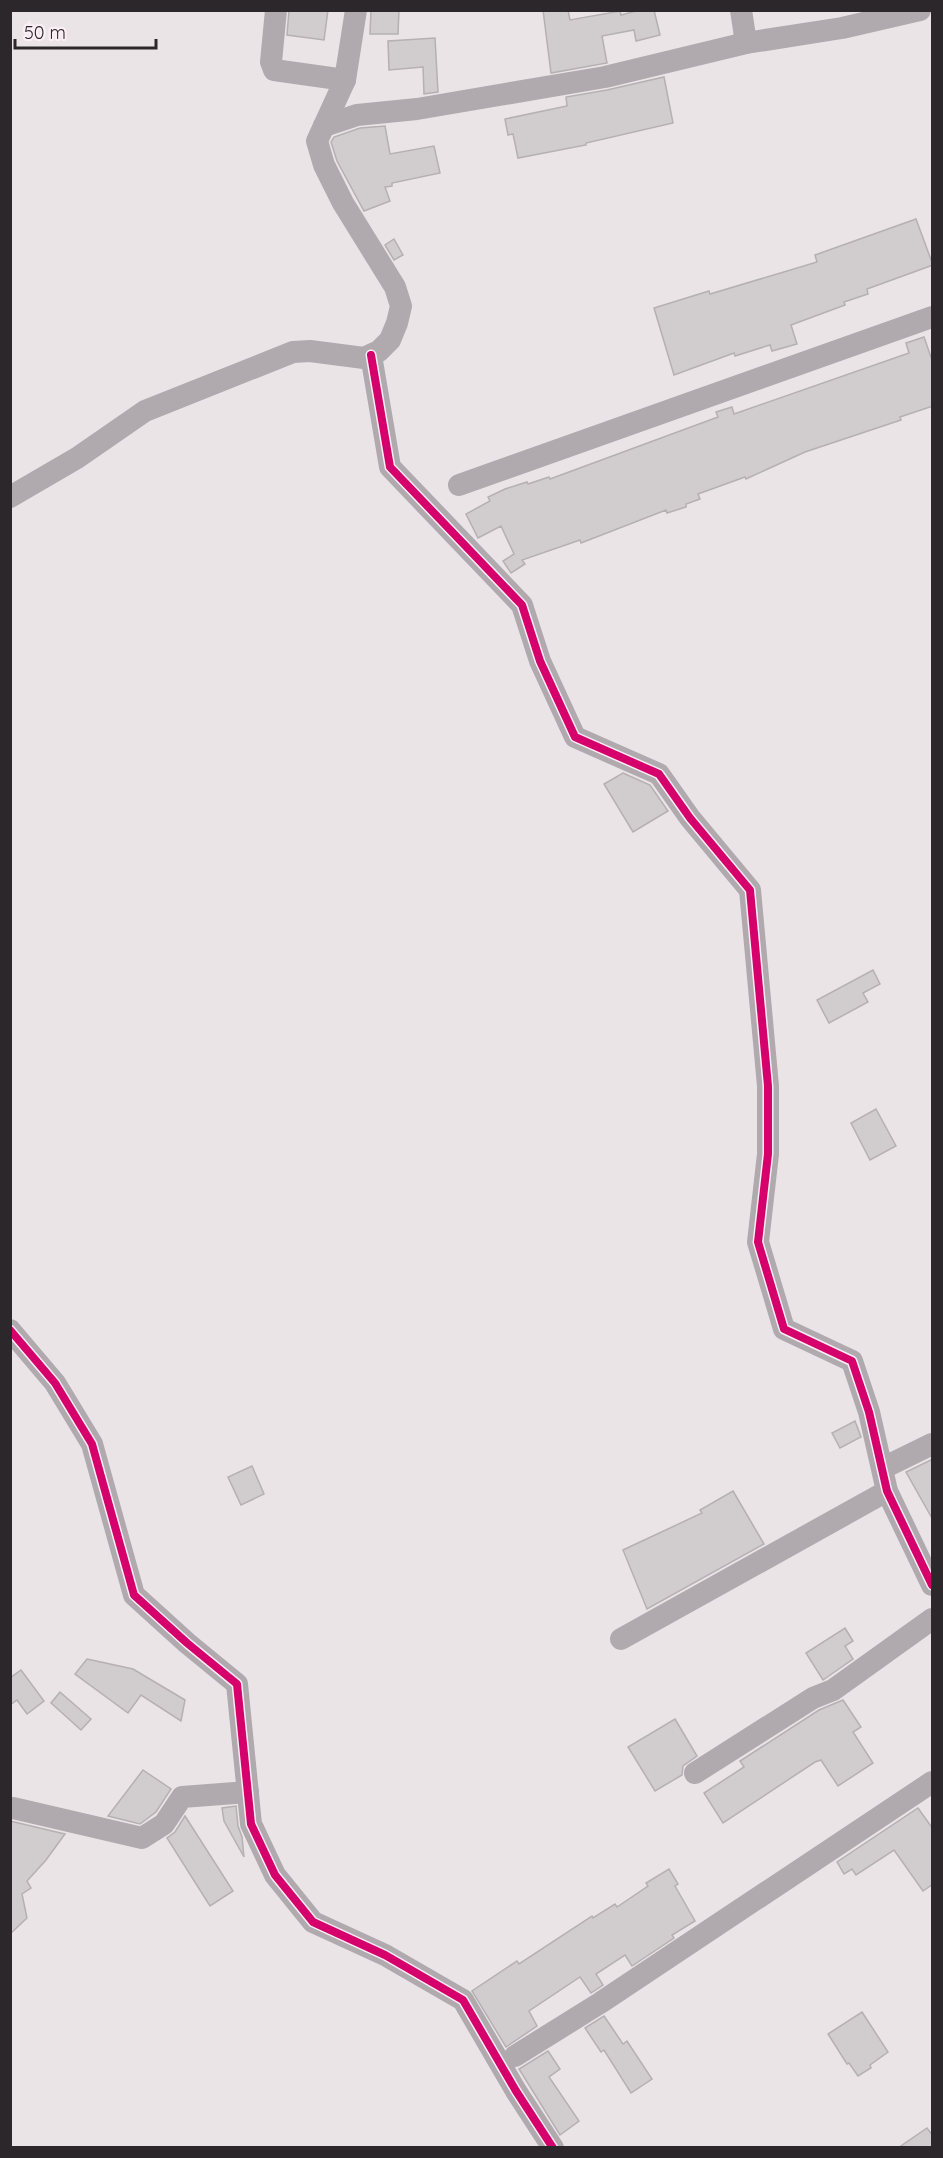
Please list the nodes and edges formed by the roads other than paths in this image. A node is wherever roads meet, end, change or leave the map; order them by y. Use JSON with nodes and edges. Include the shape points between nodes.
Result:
{"nodes":[{"id":1,"x":276,"y":10,"type":"edge"},
{"id":2,"x":356,"y":10,"type":"edge"},
{"id":3,"x":741,"y":10,"type":"edge"},
{"id":4,"x":920,"y":10,"type":"edge"},
{"id":5,"x":746,"y":43,"type":"junction"},
{"id":6,"x":345,"y":80,"type":"junction"},
{"id":7,"x":324,"y":126,"type":"junction"},
{"id":8,"x":933,"y":317,"type":"edge"},
{"id":9,"x":370,"y":355,"type":"junction"},
{"id":10,"x":459,"y":484,"type":"dead end"},
{"id":11,"x":10,"y":497,"type":"edge"},
{"id":12,"x":10,"y":1330,"type":"edge"},
{"id":13,"x":933,"y":1444,"type":"edge"},
{"id":14,"x":883,"y":1468,"type":"junction"},
{"id":15,"x":887,"y":1491,"type":"junction"},
{"id":16,"x":933,"y":1585,"type":"edge"},
{"id":17,"x":933,"y":1619,"type":"edge"},
{"id":18,"x":621,"y":1640,"type":"dead end"},
{"id":19,"x":695,"y":1773,"type":"dead end"},
{"id":20,"x":933,"y":1782,"type":"edge"},
{"id":21,"x":248,"y":1792,"type":"junction"},
{"id":22,"x":13,"y":1809,"type":"dead end"},
{"id":23,"x":515,"y":2056,"type":"dead end"},
{"id":24,"x":553,"y":2148,"type":"edge"}],
"edges":[{"from":1,"to":6,"type":"street","via":[[271,62],[274,70]]},
{"from":2,"to":6,"type":"street"},
{"from":3,"to":5,"type":"street"},
{"from":4,"to":5,"type":"street","via":[[842,28]]},
{"from":5,"to":7,"type":"street","via":[[605,77],[357,116]]},
{"from":6,"to":7,"type":"street"},
{"from":7,"to":9,"type":"street","via":[[317,141],[324,165],[395,287],[401,306],[390,340]]},
{"from":8,"to":10,"type":"street"},
{"from":9,"to":11,"type":"street","via":[[364,358],[310,351],[273,359],[145,411],[77,458]]},
{"from":9,"to":14,"type":"street","via":[[390,467],[522,605],[540,661],[575,737],[659,774],[750,890],[768,1086],[768,1154],[758,1242],[784,1329],[852,1361]]},
{"from":12,"to":21,"type":"street","via":[[55,1383],[92,1444],[134,1595],[237,1684]]},
{"from":13,"to":14,"type":"street"},
{"from":14,"to":15,"type":"street"},
{"from":15,"to":16,"type":"street"},
{"from":15,"to":18,"type":"street"},
{"from":17,"to":19,"type":"street","via":[[834,1690],[813,1698]]},
{"from":20,"to":23,"type":"street"},
{"from":21,"to":22,"type":"street","via":[[182,1797],[164,1824],[142,1838]]},
{"from":21,"to":24,"type":"street","via":[[251,1824],[274,1875],[313,1922],[386,1955],[464,2000]]}]}
